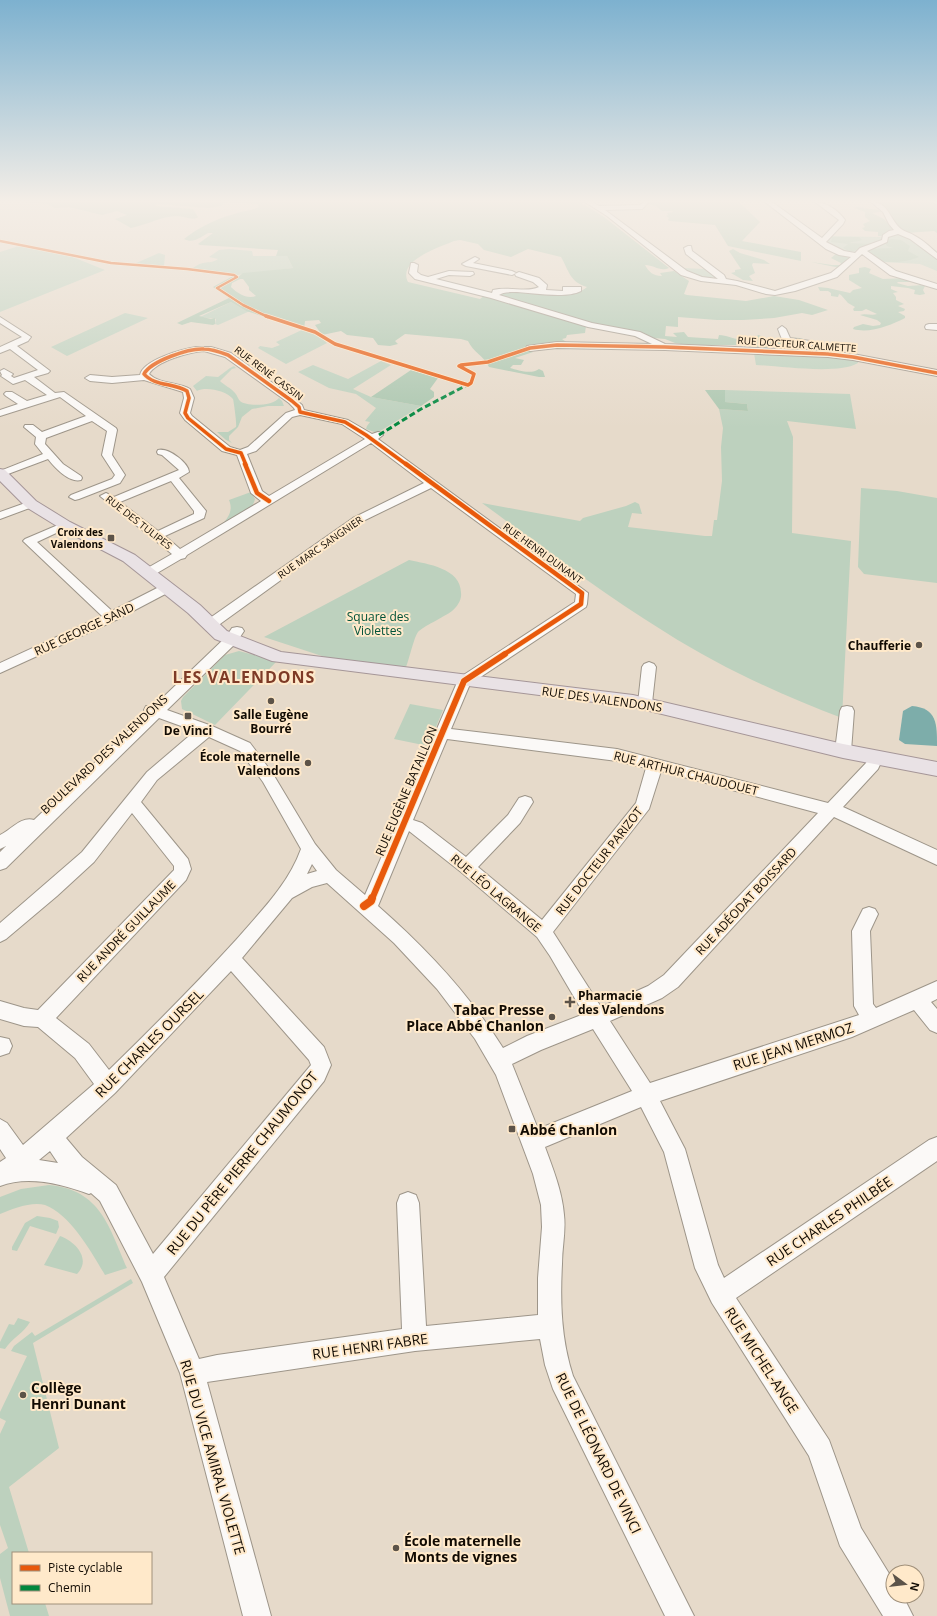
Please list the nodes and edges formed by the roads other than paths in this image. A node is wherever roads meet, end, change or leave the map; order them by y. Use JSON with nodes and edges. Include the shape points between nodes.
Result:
{"nodes":[{"id":1,"x":419,"y":277,"type":"edge"},
{"id":2,"x":435,"y":277,"type":"edge"},
{"id":3,"x":528,"y":277,"type":"edge"},
{"id":4,"x":697,"y":277,"type":"edge"},
{"id":5,"x":722,"y":277,"type":"edge"},
{"id":6,"x":827,"y":277,"type":"edge"},
{"id":7,"x":909,"y":277,"type":"edge"},
{"id":8,"x":429,"y":280,"type":"junction"},
{"id":9,"x":723,"y":281,"type":"junction"},
{"id":10,"x":937,"y":287,"type":"edge"},
{"id":11,"x":566,"y":289,"type":"dead end"},
{"id":12,"x":537,"y":291,"type":"junction"},
{"id":13,"x":494,"y":296,"type":"junction"},
{"id":14,"x":0,"y":318,"type":"edge"},
{"id":15,"x":782,"y":329,"type":"dead end"},
{"id":16,"x":11,"y":345,"type":"junction"},
{"id":17,"x":665,"y":347,"type":"junction"},
{"id":18,"x":530,"y":348,"type":"dead end"},
{"id":19,"x":0,"y":350,"type":"edge"},
{"id":20,"x":835,"y":355,"type":"junction"},
{"id":21,"x":4,"y":372,"type":"dead end"},
{"id":22,"x":937,"y":373,"type":"edge"},
{"id":23,"x":28,"y":377,"type":"junction"},
{"id":24,"x":145,"y":377,"type":"junction"},
{"id":25,"x":90,"y":378,"type":"dead end"},
{"id":26,"x":9,"y":394,"type":"dead end"},
{"id":27,"x":54,"y":396,"type":"junction"},
{"id":28,"x":26,"y":405,"type":"junction"},
{"id":29,"x":300,"y":412,"type":"junction"},
{"id":30,"x":0,"y":413,"type":"edge"},
{"id":31,"x":93,"y":417,"type":"junction"},
{"id":32,"x":30,"y":427,"type":"dead end"},
{"id":33,"x":41,"y":436,"type":"junction"},
{"id":34,"x":375,"y":437,"type":"junction"},
{"id":35,"x":162,"y":452,"type":"dead end"},
{"id":36,"x":241,"y":453,"type":"junction"},
{"id":37,"x":50,"y":455,"type":"junction"},
{"id":38,"x":0,"y":473,"type":"edge"},
{"id":39,"x":173,"y":477,"type":"junction"},
{"id":40,"x":77,"y":478,"type":"dead end"},
{"id":41,"x":430,"y":484,"type":"junction"},
{"id":42,"x":96,"y":489,"type":"junction"},
{"id":43,"x":75,"y":497,"type":"dead end"},
{"id":44,"x":113,"y":501,"type":"junction"},
{"id":45,"x":269,"y":501,"type":"junction"},
{"id":46,"x":31,"y":504,"type":"junction"},
{"id":47,"x":0,"y":516,"type":"edge"},
{"id":48,"x":65,"y":525,"type":"junction"},
{"id":49,"x":156,"y":536,"type":"junction"},
{"id":50,"x":181,"y":555,"type":"junction"},
{"id":51,"x":148,"y":573,"type":"junction"},
{"id":52,"x":167,"y":588,"type":"junction"},
{"id":53,"x":194,"y":609,"type":"junction"},
{"id":54,"x":111,"y":617,"type":"junction"},
{"id":55,"x":215,"y":621,"type":"junction"},
{"id":56,"x":232,"y":637,"type":"junction"},
{"id":57,"x":270,"y":649,"type":"junction"},
{"id":58,"x":649,"y":667,"type":"dead end"},
{"id":59,"x":0,"y":668,"type":"edge"},
{"id":60,"x":202,"y":668,"type":"junction"},
{"id":61,"x":464,"y":681,"type":"junction"},
{"id":62,"x":645,"y":704,"type":"junction"},
{"id":63,"x":154,"y":711,"type":"junction"},
{"id":64,"x":846,"y":711,"type":"dead end"},
{"id":65,"x":207,"y":730,"type":"junction"},
{"id":66,"x":442,"y":733,"type":"junction"},
{"id":67,"x":843,"y":751,"type":"junction"},
{"id":68,"x":875,"y":758,"type":"junction"},
{"id":69,"x":655,"y":764,"type":"junction"},
{"id":70,"x":905,"y":764,"type":"junction"},
{"id":71,"x":937,"y":768,"type":"edge"},
{"id":72,"x":937,"y":773,"type":"edge"},
{"id":73,"x":132,"y":802,"type":"junction"},
{"id":74,"x":525,"y":802,"type":"dead end"},
{"id":75,"x":832,"y":809,"type":"junction"},
{"id":76,"x":405,"y":824,"type":"junction"},
{"id":77,"x":309,"y":849,"type":"junction"},
{"id":78,"x":1,"y":854,"type":"edge"},
{"id":79,"x":937,"y":858,"type":"edge"},
{"id":80,"x":467,"y":867,"type":"junction"},
{"id":81,"x":330,"y":875,"type":"junction"},
{"id":82,"x":284,"y":896,"type":"junction"},
{"id":83,"x":364,"y":906,"type":"junction"},
{"id":84,"x":869,"y":914,"type":"dead end"},
{"id":85,"x":543,"y":932,"type":"junction"},
{"id":86,"x":0,"y":934,"type":"edge"},
{"id":87,"x":231,"y":959,"type":"junction"},
{"id":88,"x":937,"y":990,"type":"edge"},
{"id":89,"x":916,"y":999,"type":"junction"},
{"id":90,"x":0,"y":1010,"type":"edge"},
{"id":91,"x":597,"y":1018,"type":"junction"},
{"id":92,"x":872,"y":1018,"type":"junction"},
{"id":93,"x":42,"y":1019,"type":"junction"},
{"id":94,"x":937,"y":1024,"type":"edge"},
{"id":95,"x":499,"y":1060,"type":"junction"},
{"id":96,"x":108,"y":1086,"type":"junction"},
{"id":97,"x":646,"y":1095,"type":"junction"},
{"id":98,"x":0,"y":1130,"type":"edge"},
{"id":99,"x":51,"y":1136,"type":"junction"},
{"id":100,"x":532,"y":1142,"type":"junction"},
{"id":101,"x":937,"y":1148,"type":"edge"},
{"id":102,"x":20,"y":1161,"type":"junction"},
{"id":103,"x":2,"y":1174,"type":"edge"},
{"id":104,"x":108,"y":1193,"type":"junction"},
{"id":105,"x":408,"y":1203,"type":"dead end"},
{"id":106,"x":151,"y":1274,"type":"junction"},
{"id":107,"x":720,"y":1295,"type":"junction"},
{"id":108,"x":550,"y":1326,"type":"junction"},
{"id":109,"x":415,"y":1339,"type":"junction"},
{"id":110,"x":192,"y":1373,"type":"junction"},
{"id":111,"x":257,"y":1616,"type":"edge"},
{"id":112,"x":680,"y":1616,"type":"edge"},
{"id":113,"x":898,"y":1616,"type":"edge"}],
"edges":[{"from":1,"to":8,"type":"street"},
{"from":2,"to":8,"type":"street"},
{"from":3,"to":12,"type":"street","via":[[543,285],[543,288]]},
{"from":4,"to":9,"type":"street"},
{"from":5,"to":9,"type":"street"},
{"from":6,"to":9,"type":"street","via":[[776,293]]},
{"from":7,"to":10,"type":"street"},
{"from":8,"to":13,"type":"street"},
{"from":11,"to":12,"type":"street","via":[[578,289],[561,292]]},
{"from":12,"to":13,"type":"street","via":[[507,285]]},
{"from":13,"to":17,"type":"street","via":[[591,325],[645,336]]},
{"from":14,"to":16,"type":"street","via":[[27,337]]},
{"from":15,"to":20,"type":"street","via":[[786,340],[820,345]]},
{"from":16,"to":19,"type":"street"},
{"from":16,"to":23,"type":"street","via":[[45,371]]},
{"from":17,"to":18,"type":"street","name":"RUE DOCTEUR CALMETTE","via":[[557,345]]},
{"from":17,"to":20,"type":"street","name":"RUE DOCTEUR CALMETTE"},
{"from":20,"to":22,"type":"street","name":"RUE DOCTEUR CALMETTE"},
{"from":21,"to":23,"type":"street","via":[[12,381]]},
{"from":23,"to":27,"type":"street"},
{"from":24,"to":25,"type":"street","via":[[112,380]]},
{"from":24,"to":29,"type":"street","name":"RUE RENÉ CASSIN","via":[[145,371],[150,367],[194,344],[228,355],[299,406]]},
{"from":24,"to":36,"type":"street","via":[[186,389],[190,396],[185,410],[188,418],[226,450]]},
{"from":26,"to":28,"type":"street"},
{"from":27,"to":28,"type":"street"},
{"from":27,"to":31,"type":"street","name":"RUE DES TULIPES","via":[[61,394]]},
{"from":28,"to":30,"type":"street"},
{"from":29,"to":34,"type":"street","name":"RUE RENÉ CASSIN","via":[[345,422]]},
{"from":29,"to":36,"type":"street","via":[[289,415],[252,449]]},
{"from":31,"to":33,"type":"street"},
{"from":31,"to":42,"type":"street","name":"RUE DES TULIPES","via":[[112,430],[107,455],[120,475],[116,481]]},
{"from":32,"to":33,"type":"street"},
{"from":33,"to":37,"type":"street","via":[[40,444]]},
{"from":34,"to":41,"type":"street","name":"RUE HENRI DUNANT"},
{"from":34,"to":45,"type":"street"},
{"from":35,"to":39,"type":"street","via":[[184,469],[183,473]]},
{"from":36,"to":45,"type":"street","via":[[257,494]]},
{"from":37,"to":38,"type":"street"},
{"from":37,"to":40,"type":"street","via":[[59,466]]},
{"from":38,"to":46,"type":"main road"},
{"from":39,"to":44,"type":"street"},
{"from":39,"to":49,"type":"street","via":[[200,511],[200,516]]},
{"from":41,"to":55,"type":"street","name":"RUE MARC SANGNIER","via":[[357,520]]},
{"from":41,"to":61,"type":"street","name":"RUE HENRI DUNANT","via":[[582,594],[581,604]]},
{"from":42,"to":43,"type":"street","name":"RUE DES TULIPES"},
{"from":42,"to":44,"type":"street","name":"RUE DES TULIPES"},
{"from":44,"to":49,"type":"street","name":"RUE DES TULIPES"},
{"from":45,"to":50,"type":"street"},
{"from":46,"to":47,"type":"street"},
{"from":46,"to":48,"type":"main road"},
{"from":48,"to":51,"type":"main road","via":[[129,558]]},
{"from":48,"to":54,"type":"street","via":[[28,541]]},
{"from":49,"to":50,"type":"street","name":"RUE DES TULIPES"},
{"from":50,"to":51,"type":"street"},
{"from":51,"to":52,"type":"main road"},
{"from":52,"to":53,"type":"main road"},
{"from":52,"to":54,"type":"street","name":"RUE GEORGE SAND"},
{"from":53,"to":55,"type":"main road","name":"RUE DES VALENDONS"},
{"from":53,"to":56,"type":"main road","via":[[221,635]]},
{"from":54,"to":59,"type":"street","name":"RUE GEORGE SAND"},
{"from":55,"to":56,"type":"main road","name":"RUE DES VALENDONS"},
{"from":56,"to":57,"type":"main road","name":"RUE DES VALENDONS"},
{"from":56,"to":60,"type":"street","name":"BOULEVARD DES VALENDONS"},
{"from":56,"to":63,"type":"street","name":"BOULEVARD DES VALENDONS"},
{"from":57,"to":60,"type":"street","name":"BOULEVARD DES VALENDONS","via":[[224,651]]},
{"from":57,"to":61,"type":"main road","name":"RUE DES VALENDONS","via":[[317,663]]},
{"from":58,"to":62,"type":"street"},
{"from":60,"to":63,"type":"street","name":"BOULEVARD DES VALENDONS"},
{"from":61,"to":62,"type":"main road","name":"RUE DES VALENDONS"},
{"from":61,"to":66,"type":"street","name":"RUE EUGÈNE BATAILLON"},
{"from":62,"to":67,"type":"main road","name":"RUE DES VALENDONS"},
{"from":63,"to":65,"type":"street"},
{"from":63,"to":78,"type":"street","name":"BOULEVARD DES VALENDONS"},
{"from":64,"to":67,"type":"street"},
{"from":65,"to":73,"type":"street","via":[[152,776]]},
{"from":65,"to":77,"type":"street","via":[[245,747],[268,778]]},
{"from":66,"to":69,"type":"street","name":"RUE ARTHUR CHAUDOUET","via":[[617,755]]},
{"from":66,"to":76,"type":"street","name":"RUE EUGÈNE BATAILLON"},
{"from":67,"to":68,"type":"main road","name":"RUE DES VALENDONS"},
{"from":68,"to":70,"type":"main road","name":"RUE DES VALENDONS"},
{"from":68,"to":75,"type":"street","name":"RUE ADÉODAT BOISSARD","via":[[873,765]]},
{"from":69,"to":75,"type":"street","name":"RUE ARTHUR CHAUDOUET"},
{"from":69,"to":85,"type":"street","name":"RUE DOCTEUR PARIZOT","via":[[642,805]]},
{"from":70,"to":71,"type":"main road","name":"RUE DES VALENDONS"},
{"from":70,"to":72,"type":"street"},
{"from":73,"to":86,"type":"street","via":[[88,857]]},
{"from":73,"to":93,"type":"street","name":"RUE ANDRÉ GUILLAUME","via":[[182,864],[183,869]]},
{"from":74,"to":80,"type":"street","via":[[514,819]]},
{"from":75,"to":79,"type":"street","name":"RUE ARTHUR CHAUDOUET"},
{"from":75,"to":91,"type":"street","name":"RUE ADÉODAT BOISSARD","via":[[671,981],[655,992]]},
{"from":76,"to":80,"type":"street","name":"RUE LÉO LAGRANGE","via":[[416,827]]},
{"from":76,"to":83,"type":"street","name":"RUE EUGÈNE BATAILLON","via":[[371,901]]},
{"from":77,"to":81,"type":"street"},
{"from":77,"to":82,"type":"street","name":"RUE CHARLES OURSEL","via":[[302,868]]},
{"from":80,"to":85,"type":"street","name":"RUE LÉO LAGRANGE"},
{"from":81,"to":82,"type":"street","name":"RUE CHARLES OURSEL","via":[[307,881]]},
{"from":81,"to":83,"type":"street"},
{"from":82,"to":87,"type":"street","name":"RUE CHARLES OURSEL"},
{"from":83,"to":95,"type":"street","via":[[453,992]]},
{"from":84,"to":92,"type":"street","via":[[861,931],[861,938],[864,1006]]},
{"from":85,"to":91,"type":"street","name":"RUE LÉO LAGRANGE"},
{"from":87,"to":96,"type":"street","name":"RUE CHARLES OURSEL"},
{"from":87,"to":106,"type":"street","name":"RUE DU PÈRE PIERRE CHAUMONOT","via":[[317,1054],[321,1065],[317,1074]]},
{"from":88,"to":89,"type":"street","name":"RUE JEAN MERMOZ"},
{"from":89,"to":92,"type":"street","name":"RUE JEAN MERMOZ"},
{"from":89,"to":94,"type":"street"},
{"from":90,"to":93,"type":"street"},
{"from":91,"to":95,"type":"street","name":"RUE ADÉODAT BOISSARD"},
{"from":91,"to":97,"type":"street","name":"RUE LÉO LAGRANGE"},
{"from":92,"to":97,"type":"street","name":"RUE JEAN MERMOZ","via":[[852,1028]]},
{"from":93,"to":96,"type":"street","via":[[82,1051]]},
{"from":95,"to":100,"type":"street","name":"RUE DE LÉONARD DE VINCI"},
{"from":96,"to":99,"type":"street","name":"RUE CHARLES OURSEL"},
{"from":97,"to":100,"type":"street","name":"RUE JEAN MERMOZ"},
{"from":97,"to":107,"type":"street","name":"RUE MICHEL-ANGE","via":[[674,1149],[707,1268]]},
{"from":98,"to":102,"type":"street"},
{"from":99,"to":102,"type":"street","name":"RUE CHARLES OURSEL"},
{"from":99,"to":104,"type":"street","name":"RUE DU VICE AMIRAL VIOLETTE","via":[[74,1165]]},
{"from":100,"to":108,"type":"street","name":"RUE DE LÉONARD DE VINCI","via":[[548,1186],[554,1217],[550,1264]]},
{"from":101,"to":107,"type":"street","name":"RUE CHARLES PHILBÉE"},
{"from":102,"to":103,"type":"street","name":"RUE CHARLES OURSEL"},
{"from":103,"to":104,"type":"street","via":[[28,1170],[67,1175]]},
{"from":104,"to":106,"type":"street","name":"RUE DU VICE AMIRAL VIOLETTE"},
{"from":105,"to":109,"type":"street"},
{"from":106,"to":110,"type":"street","name":"RUE DU VICE AMIRAL VIOLETTE"},
{"from":107,"to":113,"type":"street","name":"RUE MICHEL-ANGE","via":[[820,1450],[850,1536]]},
{"from":108,"to":109,"type":"street","name":"RUE HENRI FABRE"},
{"from":108,"to":112,"type":"street","name":"RUE DE LÉONARD DE VINCI","via":[[551,1343],[562,1380]]},
{"from":109,"to":110,"type":"street","name":"RUE HENRI FABRE","via":[[217,1367]]},
{"from":110,"to":111,"type":"street","name":"RUE DU VICE AMIRAL VIOLETTE"}]}
